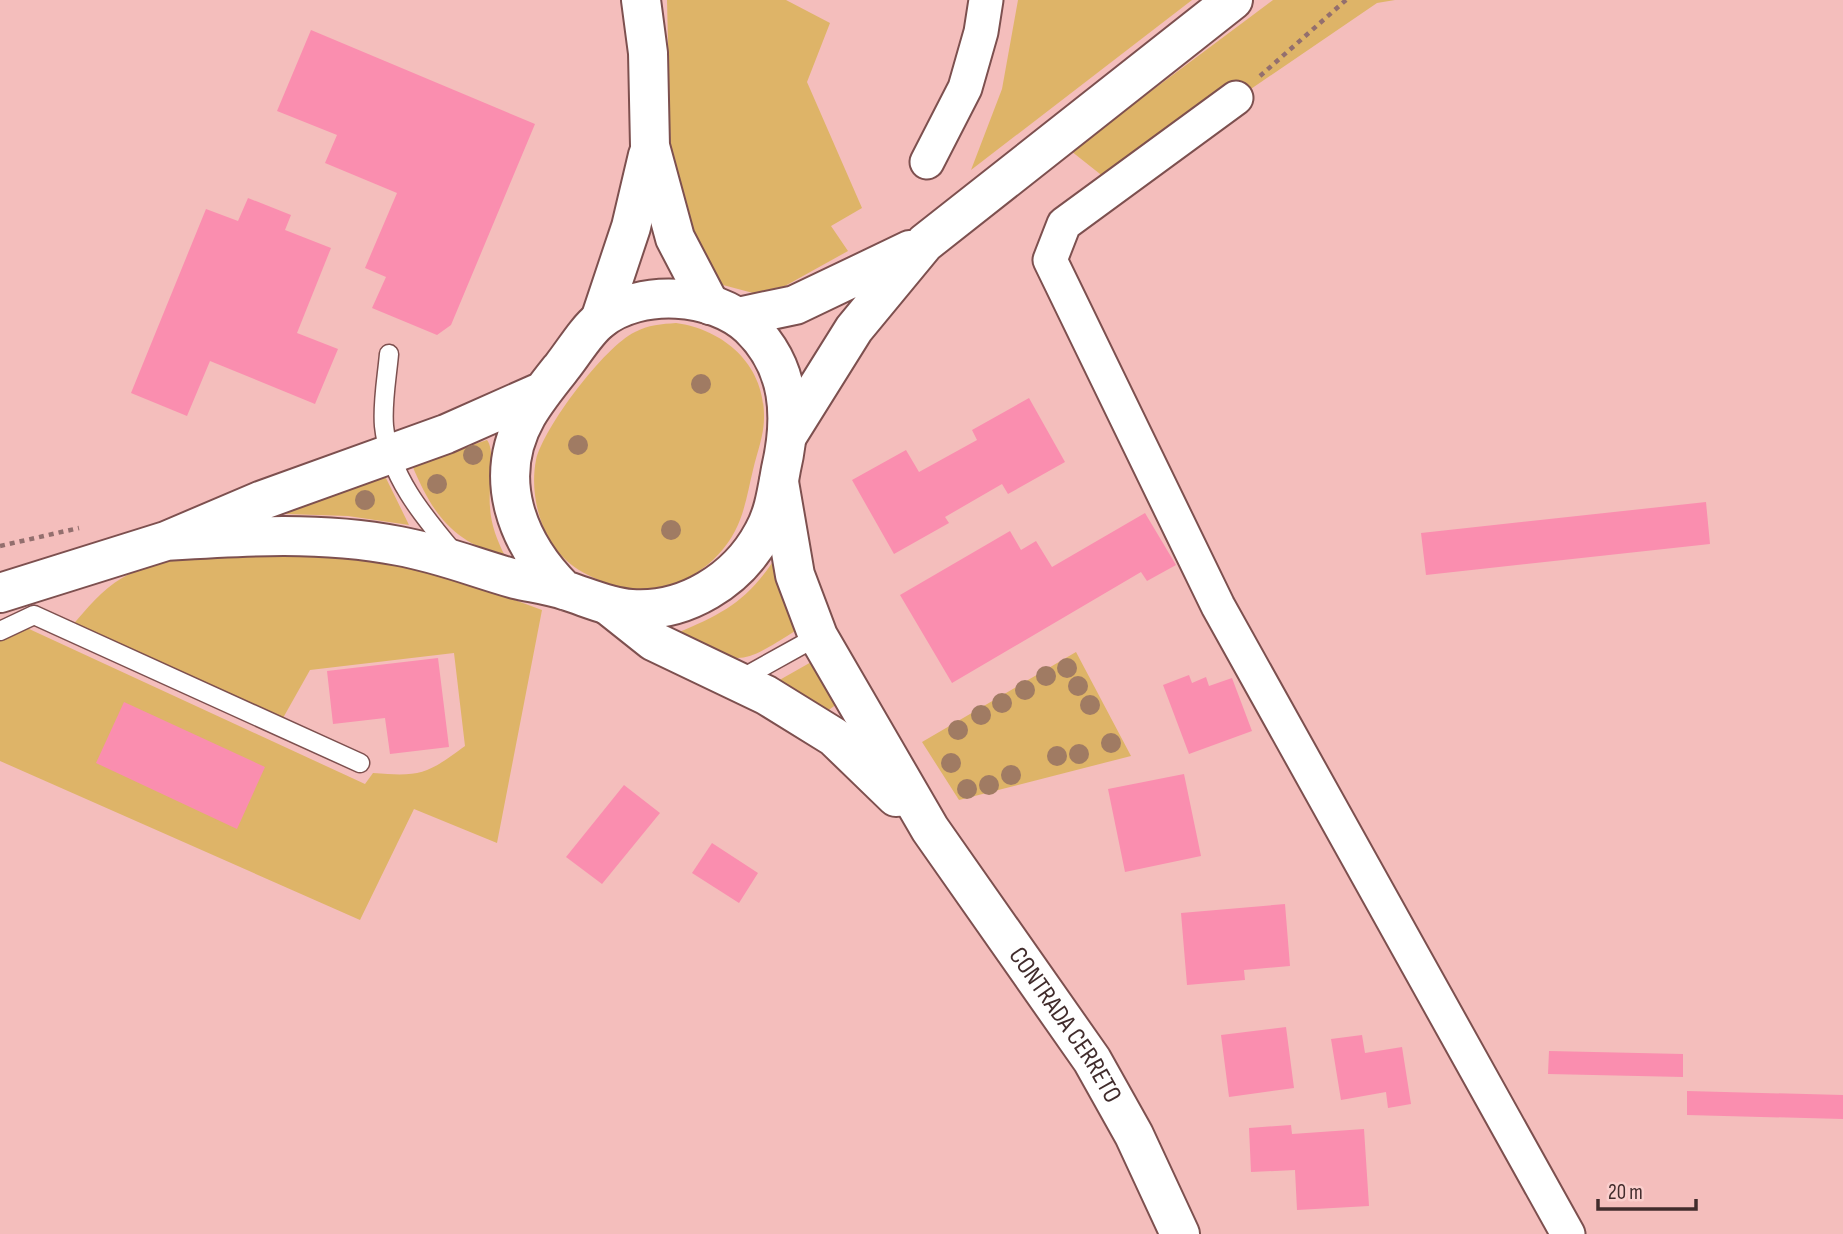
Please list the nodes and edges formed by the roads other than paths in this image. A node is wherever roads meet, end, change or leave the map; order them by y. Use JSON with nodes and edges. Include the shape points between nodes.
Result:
{"nodes":[{"id":1,"x":641,"y":0,"type":"edge"},
{"id":2,"x":986,"y":0,"type":"edge"},
{"id":3,"x":1233,"y":0,"type":"edge"},
{"id":4,"x":1236,"y":98,"type":"road end"},
{"id":5,"x":650,"y":146,"type":"junction"},
{"id":6,"x":927,"y":162,"type":"dead end"},
{"id":7,"x":925,"y":243,"type":"junction"},
{"id":8,"x":724,"y":311,"type":"junction"},
{"id":9,"x":600,"y":320,"type":"junction"},
{"id":10,"x":389,"y":354,"type":"dead end"},
{"id":11,"x":543,"y":391,"type":"junction"},
{"id":12,"x":789,"y":433,"type":"junction"},
{"id":13,"x":390,"y":454,"type":"junction"},
{"id":14,"x":779,"y":482,"type":"junction"},
{"id":15,"x":166,"y":541,"type":"junction"},
{"id":16,"x":460,"y":560,"type":"junction"},
{"id":17,"x":564,"y":590,"type":"junction"},
{"id":18,"x":0,"y":593,"type":"edge"},
{"id":19,"x":38,"y":597,"type":"junction"},
{"id":20,"x":609,"y":606,"type":"junction"},
{"id":21,"x":0,"y":631,"type":"edge"},
{"id":22,"x":818,"y":636,"type":"junction"},
{"id":23,"x":737,"y":681,"type":"junction"},
{"id":24,"x":360,"y":763,"type":"dead end"},
{"id":25,"x":930,"y":829,"type":"junction"},
{"id":26,"x":1180,"y":1234,"type":"edge"},
{"id":27,"x":1568,"y":1234,"type":"edge"}],
"edges":[{"from":1,"to":5,"type":"main road","via":[[648,52]]},
{"from":2,"to":6,"type":"street","via":[[965,89]]},
{"from":3,"to":7,"type":"main road"},
{"from":4,"to":27,"type":"street","via":[[1064,224],[1050,260],[1218,606]]},
{"from":5,"to":8,"type":"main road","via":[[675,238]]},
{"from":5,"to":9,"type":"main road","via":[[631,227]]},
{"from":7,"to":8,"type":"main road","via":[[795,305]]},
{"from":7,"to":12,"type":"main road","via":[[854,329]]},
{"from":8,"to":9,"type":"main road","via":[[682,299],[653,300]]},
{"from":8,"to":12,"type":"main road","via":[[761,340],[778,368],[788,400]]},
{"from":9,"to":11,"type":"main road"},
{"from":10,"to":13,"type":"lane","via":[[384,424]]},
{"from":11,"to":13,"type":"main road"},
{"from":11,"to":17,"type":"main road","via":[[525,417],[514,447],[510,479],[524,541]]},
{"from":12,"to":14,"type":"main road"},
{"from":13,"to":15,"type":"main road"},
{"from":13,"to":16,"type":"lane","via":[[423,515]]},
{"from":14,"to":20,"type":"main road","via":[[764,532],[732,574],[699,595],[662,607]]},
{"from":14,"to":22,"type":"main road","name":"CONTRADA CERRETO","via":[[795,575]]},
{"from":15,"to":16,"type":"main road","via":[[312,535],[391,544]]},
{"from":15,"to":19,"type":"main road"},
{"from":16,"to":17,"type":"main road"},
{"from":17,"to":20,"type":"main road"},
{"from":18,"to":19,"type":"main road"},
{"from":19,"to":21,"type":"lane"},
{"from":19,"to":24,"type":"lane"},
{"from":20,"to":23,"type":"main road","name":"CONTRADA CERRETO","via":[[653,641]]},
{"from":22,"to":23,"type":"lane"},
{"from":22,"to":25,"type":"main road","name":"CONTRADA CERRETO"},
{"from":23,"to":25,"type":"main road","name":"CONTRADA CERRETO","via":[[834,737]]},
{"from":25,"to":26,"type":"main road","name":"CONTRADA CERRETO","via":[[1092,1060],[1134,1135]]}]}
